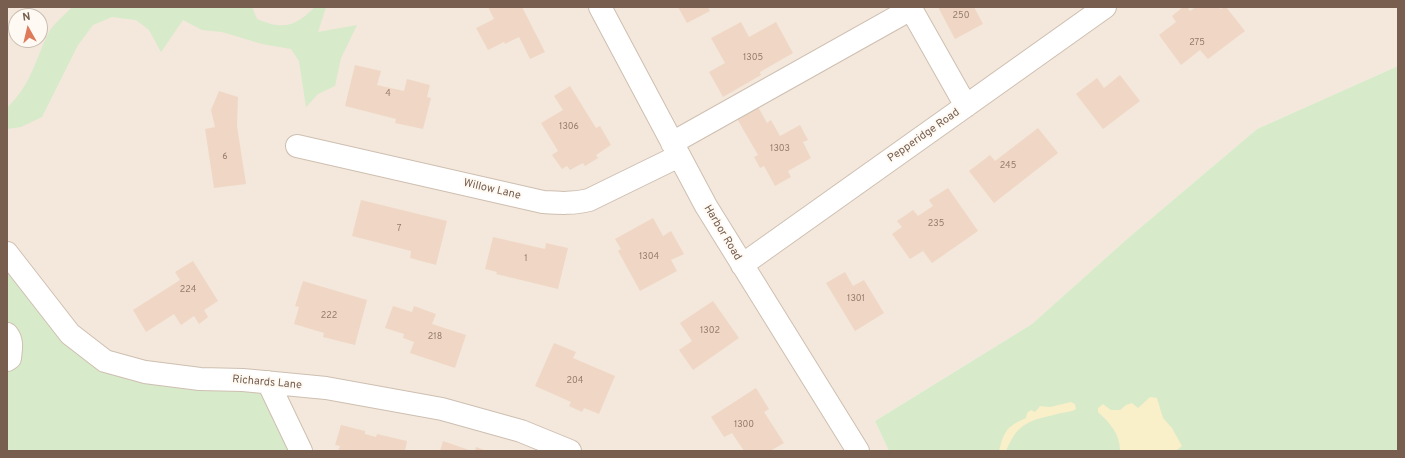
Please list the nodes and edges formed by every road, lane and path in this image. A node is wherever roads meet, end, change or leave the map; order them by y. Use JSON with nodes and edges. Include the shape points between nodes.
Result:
{"nodes":[{"id":1,"x":600,"y":7,"type":"edge"},
{"id":2,"x":1105,"y":7,"type":"edge"},
{"id":3,"x":910,"y":8,"type":"edge"},
{"id":4,"x":966,"y":106,"type":"junction"},
{"id":5,"x":297,"y":146,"type":"dead end"},
{"id":6,"x":675,"y":150,"type":"junction"},
{"id":7,"x":7,"y":253,"type":"edge"},
{"id":8,"x":742,"y":265,"type":"junction"},
{"id":9,"x":7,"y":334,"type":"edge"},
{"id":10,"x":7,"y":360,"type":"edge"},
{"id":11,"x":268,"y":382,"type":"junction"},
{"id":12,"x":301,"y":451,"type":"edge"},
{"id":13,"x":570,"y":451,"type":"edge"},
{"id":14,"x":858,"y":451,"type":"edge"}],
"edges":[{"from":1,"to":6,"type":"street","name":"Harbor Road"},
{"from":2,"to":4,"type":"street","name":"Pepperidge Road"},
{"from":3,"to":4,"type":"street"},
{"from":3,"to":6,"type":"street","name":"Willow Lane"},
{"from":4,"to":8,"type":"street","name":"Pepperidge Road"},
{"from":5,"to":6,"type":"street","name":"Willow Lane","via":[[543,202],[562,204],[590,200]]},
{"from":6,"to":8,"type":"street","name":"Harbor Road"},
{"from":7,"to":11,"type":"street","name":"Richards Lane","via":[[70,334],[105,362],[145,372],[200,379]]},
{"from":8,"to":14,"type":"street","name":"Harbor Road"},
{"from":9,"to":10,"type":"street","via":[[12,347],[10,358]]},
{"from":11,"to":12,"type":"street"},
{"from":11,"to":13,"type":"street","name":"Richards Lane","via":[[326,388],[442,409],[521,431]]}]}
